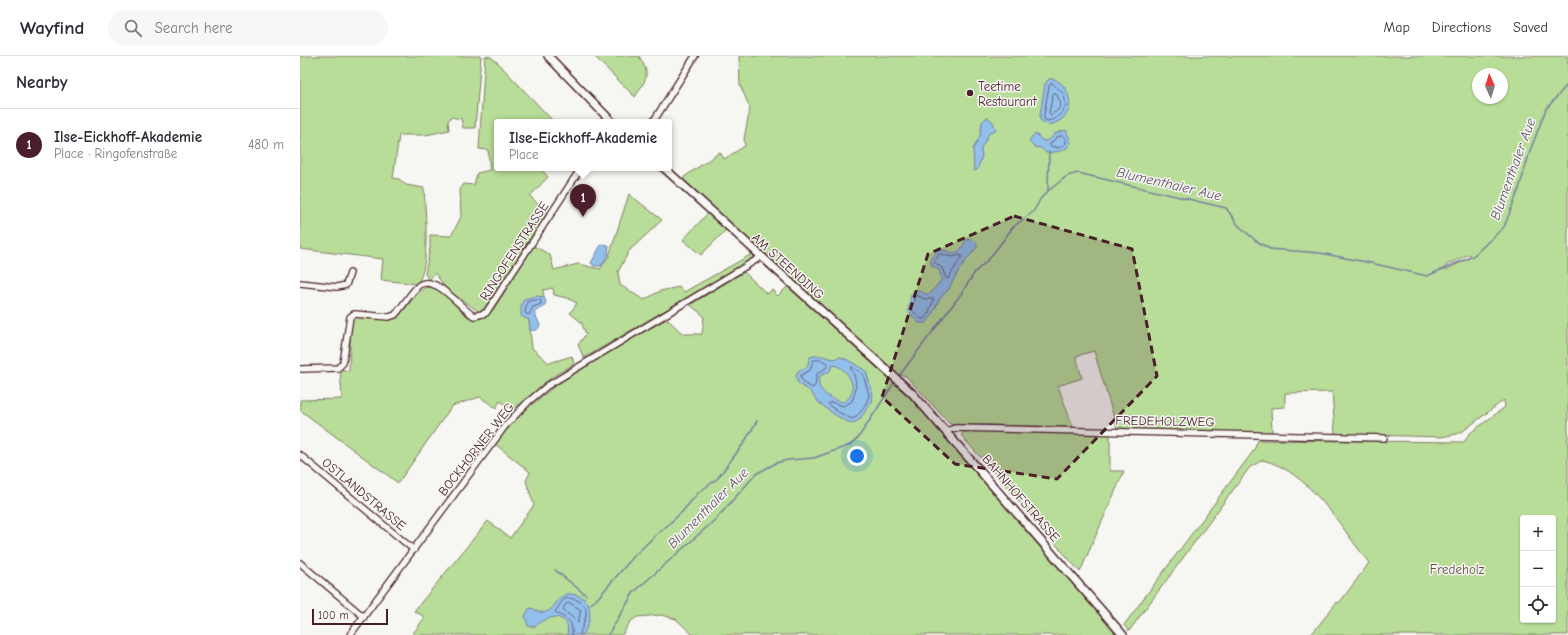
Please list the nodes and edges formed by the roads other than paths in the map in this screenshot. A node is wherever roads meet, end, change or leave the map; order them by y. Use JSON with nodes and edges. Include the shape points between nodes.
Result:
{"nodes":[{"id":1,"x":548,"y":56,"type":"edge"},
{"id":2,"x":695,"y":56,"type":"edge"},
{"id":3,"x":609,"y":119,"type":"edge"},
{"id":4,"x":654,"y":119,"type":"edge"},
{"id":5,"x":579,"y":171,"type":"edge"},
{"id":6,"x":667,"y":171,"type":"edge"},
{"id":7,"x":761,"y":257,"type":"junction"},
{"id":8,"x":350,"y":273,"type":"dead end"},
{"id":9,"x":300,"y":283,"type":"edge"},
{"id":10,"x":300,"y":369,"type":"edge"},
{"id":11,"x":898,"y":380,"type":"joint"},
{"id":12,"x":946,"y":430,"type":"junction"},
{"id":13,"x":1384,"y":438,"type":"dead end"},
{"id":14,"x":300,"y":455,"type":"edge"},
{"id":15,"x":414,"y":550,"type":"junction"},
{"id":16,"x":300,"y":563,"type":"edge"},
{"id":17,"x":364,"y":617,"type":"junction"},
{"id":18,"x":350,"y":635,"type":"edge"},
{"id":19,"x":1123,"y":635,"type":"edge"}],
"edges":[{"from":1,"to":3,"type":"street"},
{"from":2,"to":4,"type":"street"},
{"from":5,"to":10,"type":"street","name":"RINGOFENSTRASSE","via":[[486,313],[474,316],[437,285],[420,285],[395,315],[389,317],[354,314],[350,317],[343,363],[338,368]]},
{"from":6,"to":7,"type":"street","name":"AM STEENDING"},
{"from":7,"to":11,"type":"street","name":"AM STEENDING"},
{"from":7,"to":15,"type":"street","name":"BOCKHORNER WEG","via":[[558,379],[528,402],[505,426]]},
{"from":8,"to":9,"type":"street","via":[[346,285],[337,287]]},
{"from":11,"to":12,"type":"street","name":"BAHNHOFSTRASSE"},
{"from":12,"to":13,"type":"street","name":"FREDEHOLZWEG","via":[[955,428]]},
{"from":12,"to":19,"type":"street","name":"BAHNHOFSTRASSE"},
{"from":14,"to":15,"type":"street","name":"OSTLANDSTRASSE"},
{"from":15,"to":17,"type":"street","name":"BOCKHORNER WEG"},
{"from":16,"to":17,"type":"street"},
{"from":17,"to":18,"type":"street","name":"BOCKHORNER WEG"}]}
